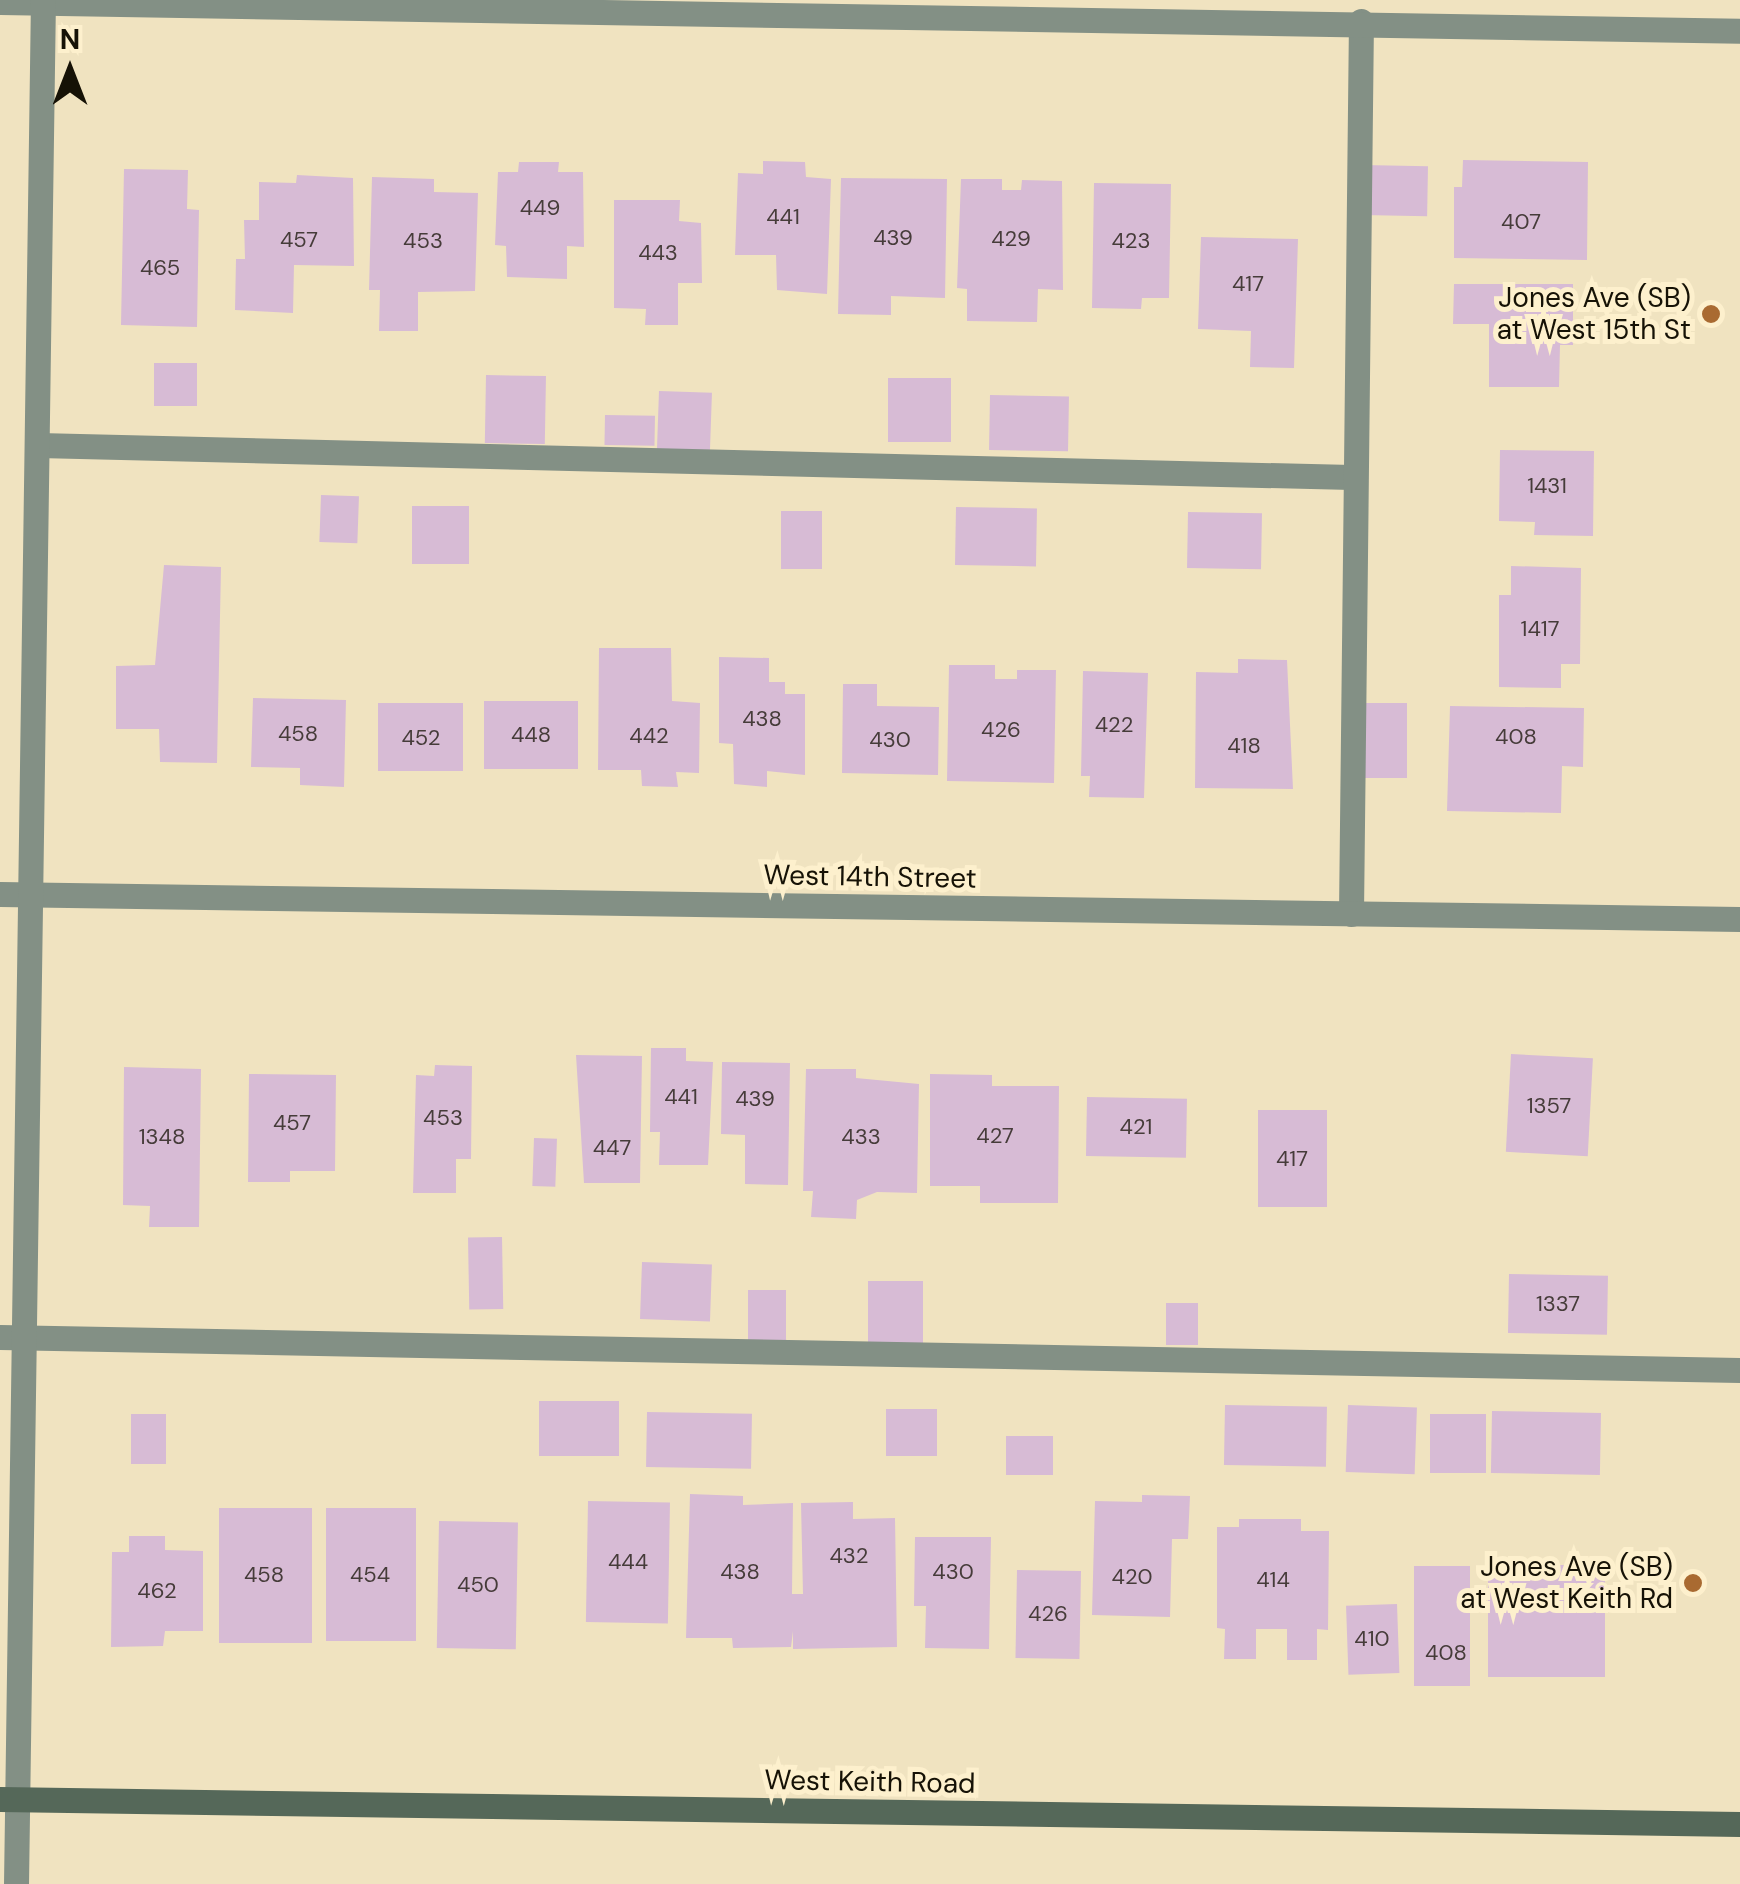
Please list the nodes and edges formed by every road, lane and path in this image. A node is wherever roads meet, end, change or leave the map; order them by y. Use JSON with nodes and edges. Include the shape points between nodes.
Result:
{"nodes":[{"id":1,"x":43,"y":1,"type":"edge"},
{"id":2,"x":0,"y":2,"type":"edge"},
{"id":3,"x":1361,"y":21,"type":"junction"},
{"id":4,"x":1740,"y":31,"type":"edge"},
{"id":5,"x":38,"y":445,"type":"junction"},
{"id":6,"x":1352,"y":476,"type":"junction"},
{"id":7,"x":0,"y":894,"type":"edge"},
{"id":8,"x":34,"y":894,"type":"junction"},
{"id":9,"x":1351,"y":914,"type":"junction"},
{"id":10,"x":1740,"y":919,"type":"edge"},
{"id":11,"x":13,"y":1337,"type":"edge"},
{"id":12,"x":1740,"y":1370,"type":"edge"},
{"id":13,"x":9,"y":1800,"type":"edge"},
{"id":14,"x":1740,"y":1824,"type":"edge"},
{"id":15,"x":16,"y":1884,"type":"edge"}],
"edges":[{"from":1,"to":2,"type":"street"},
{"from":1,"to":3,"type":"street"},
{"from":1,"to":5,"type":"street"},
{"from":3,"to":4,"type":"street"},
{"from":3,"to":6,"type":"street"},
{"from":5,"to":6,"type":"street"},
{"from":5,"to":8,"type":"street"},
{"from":6,"to":9,"type":"street"},
{"from":7,"to":8,"type":"street","name":"West 14th Street"},
{"from":8,"to":9,"type":"street","name":"West 14th Street"},
{"from":8,"to":11,"type":"street"},
{"from":9,"to":10,"type":"street","name":"West 14th Street"},
{"from":11,"to":12,"type":"street"},
{"from":11,"to":13,"type":"street"},
{"from":13,"to":14,"type":"main road","name":"West Keith Road"},
{"from":13,"to":15,"type":"street"}]}
